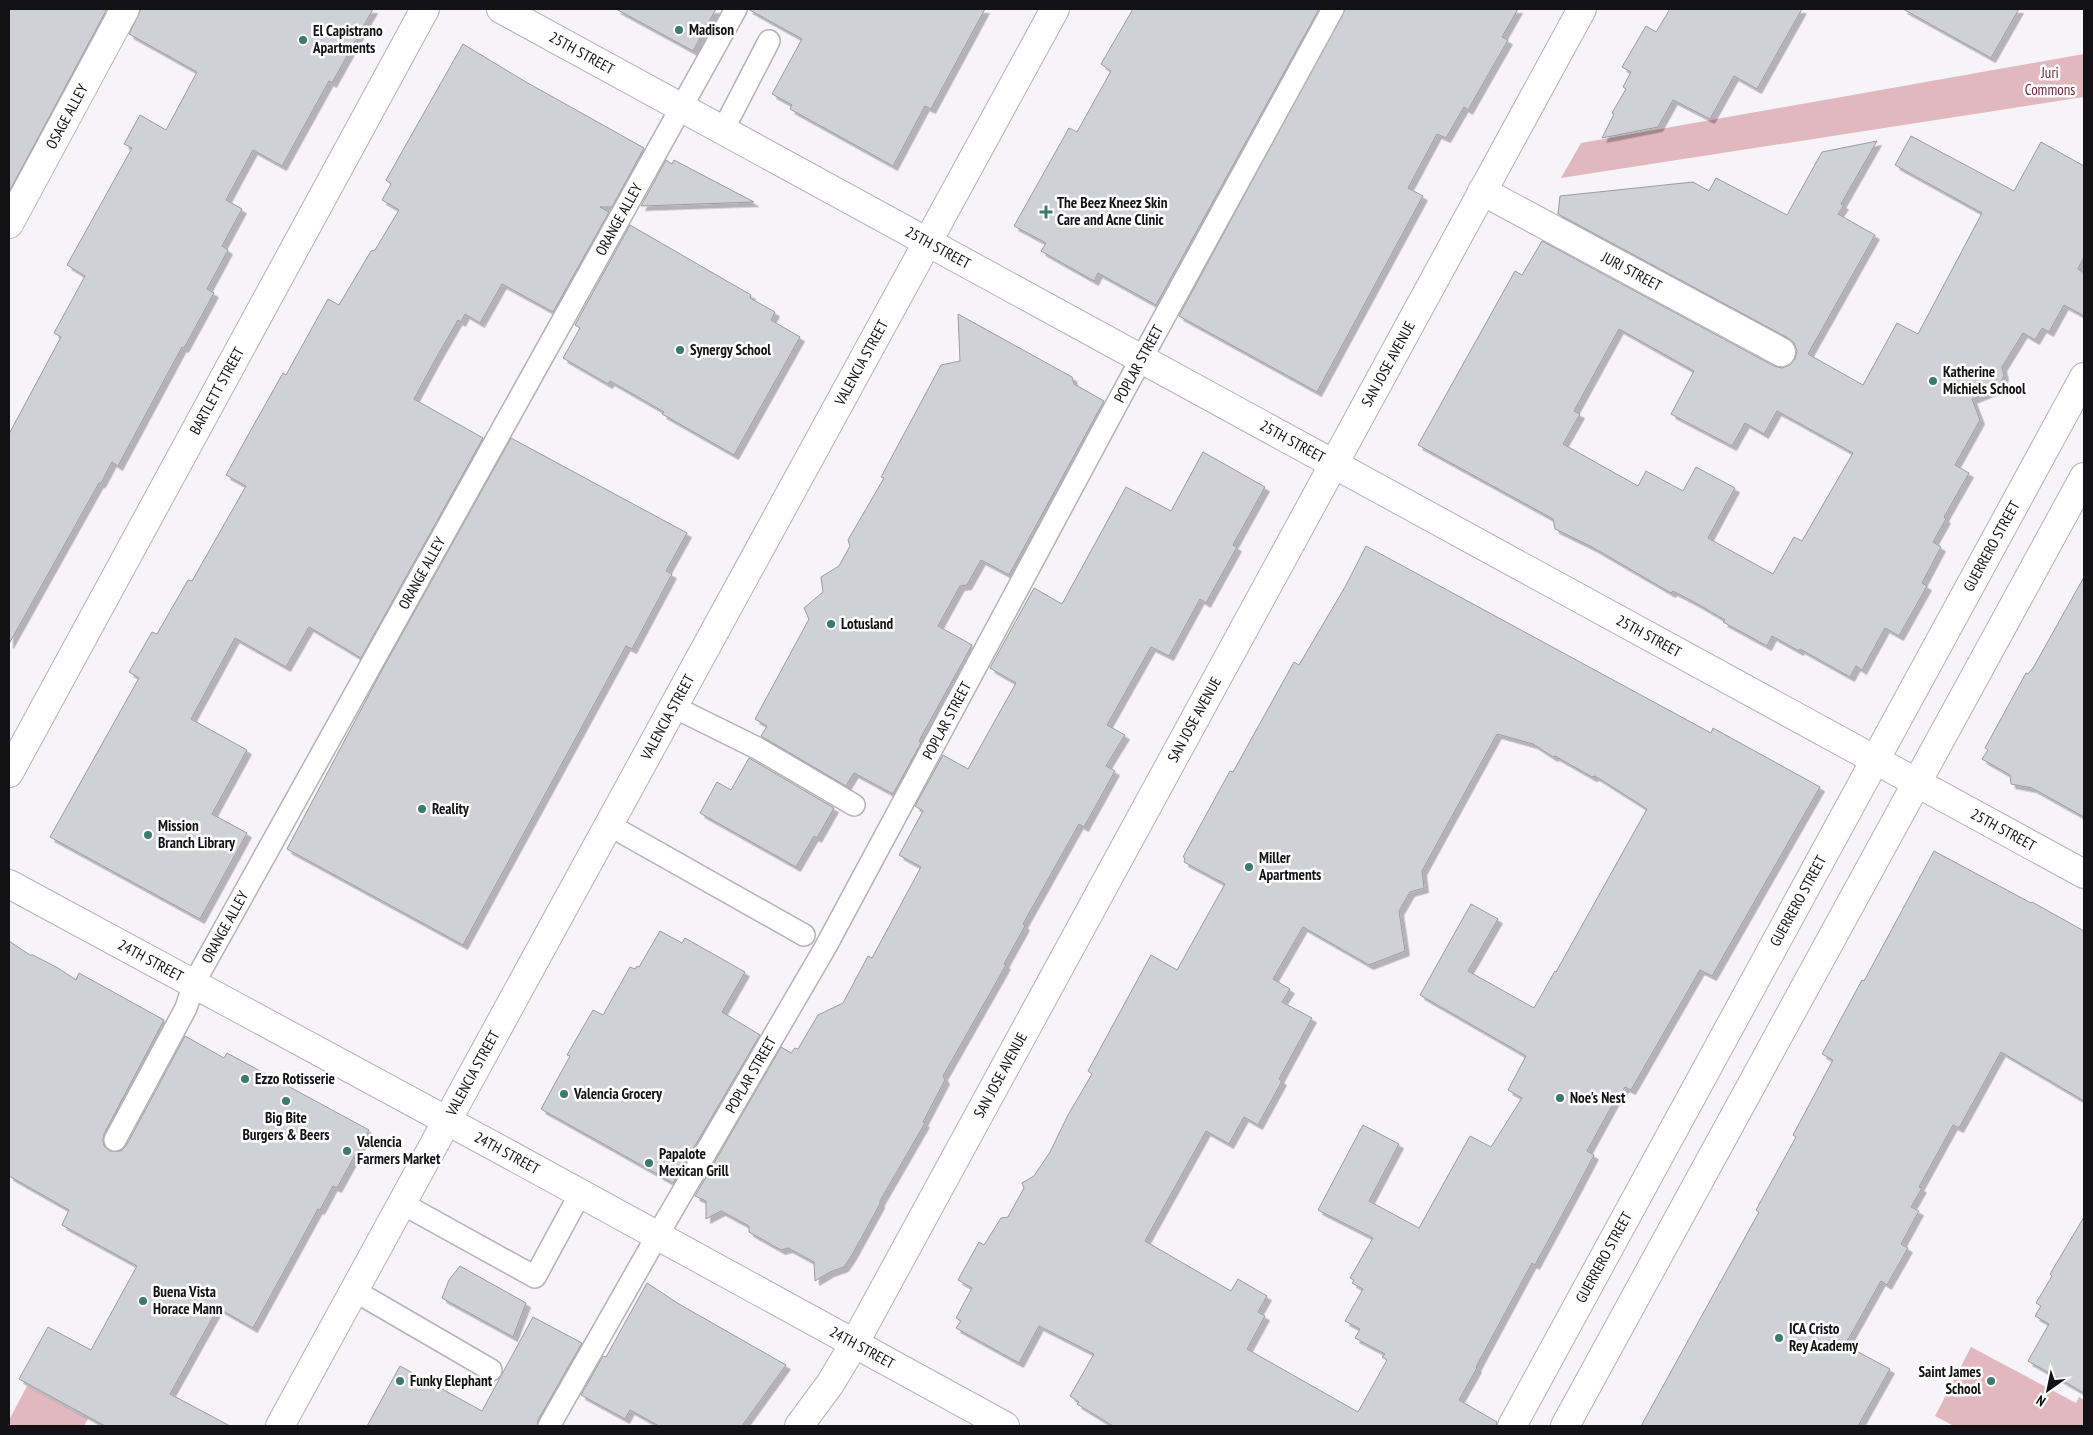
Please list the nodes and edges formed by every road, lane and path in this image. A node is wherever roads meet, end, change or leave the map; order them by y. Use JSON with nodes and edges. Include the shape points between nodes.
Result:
{"nodes":[{"id":1,"x":125,"y":9,"type":"edge"},
{"id":2,"x":425,"y":9,"type":"edge"},
{"id":3,"x":501,"y":9,"type":"edge"},
{"id":4,"x":736,"y":9,"type":"edge"},
{"id":5,"x":1055,"y":9,"type":"edge"},
{"id":6,"x":1333,"y":9,"type":"edge"},
{"id":7,"x":1582,"y":9,"type":"edge"},
{"id":8,"x":770,"y":42,"type":"dead end"},
{"id":9,"x":682,"y":108,"type":"junction"},
{"id":10,"x":723,"y":130,"type":"junction"},
{"id":11,"x":1482,"y":191,"type":"junction"},
{"id":12,"x":9,"y":224,"type":"edge"},
{"id":13,"x":926,"y":241,"type":"junction"},
{"id":14,"x":1781,"y":352,"type":"dead end"},
{"id":15,"x":1142,"y":358,"type":"junction"},
{"id":16,"x":2084,"y":377,"type":"edge"},
{"id":17,"x":1333,"y":464,"type":"junction"},
{"id":18,"x":2084,"y":478,"type":"edge"},
{"id":19,"x":674,"y":706,"type":"junction"},
{"id":20,"x":1875,"y":759,"type":"junction"},
{"id":21,"x":9,"y":773,"type":"edge"},
{"id":22,"x":1918,"y":783,"type":"junction"},
{"id":23,"x":854,"y":805,"type":"dead end"},
{"id":24,"x":609,"y":825,"type":"junction"},
{"id":25,"x":2084,"y":874,"type":"edge"},
{"id":26,"x":9,"y":884,"type":"edge"},
{"id":27,"x":804,"y":935,"type":"dead end"},
{"id":28,"x":194,"y":983,"type":"junction"},
{"id":29,"x":448,"y":1122,"type":"junction"},
{"id":30,"x":115,"y":1140,"type":"dead end"},
{"id":31,"x":580,"y":1194,"type":"junction"},
{"id":32,"x":402,"y":1204,"type":"junction"},
{"id":33,"x":657,"y":1236,"type":"junction"},
{"id":34,"x":355,"y":1291,"type":"junction"},
{"id":35,"x":854,"y":1344,"type":"junction"},
{"id":36,"x":491,"y":1370,"type":"dead end"},
{"id":37,"x":280,"y":1426,"type":"edge"},
{"id":38,"x":549,"y":1426,"type":"edge"},
{"id":39,"x":798,"y":1426,"type":"edge"},
{"id":40,"x":1005,"y":1426,"type":"edge"},
{"id":41,"x":1512,"y":1426,"type":"edge"},
{"id":42,"x":1565,"y":1426,"type":"edge"}],
"edges":[{"from":1,"to":12,"type":"street","name":"OSAGE ALLEY"},
{"from":2,"to":21,"type":"street","name":"BARTLETT STREET"},
{"from":3,"to":9,"type":"street","name":"25TH STREET"},
{"from":4,"to":9,"type":"lane","name":"ORANGE ALLEY"},
{"from":5,"to":13,"type":"street","name":"VALENCIA STREET"},
{"from":6,"to":15,"type":"lane","name":"POPLAR STREET"},
{"from":7,"to":11,"type":"street","name":"SAN JOSE AVENUE"},
{"from":8,"to":10,"type":"lane"},
{"from":9,"to":10,"type":"street","name":"25TH STREET"},
{"from":9,"to":28,"type":"lane","name":"ORANGE ALLEY"},
{"from":10,"to":13,"type":"street","name":"25TH STREET"},
{"from":11,"to":14,"type":"street","name":"JURI STREET"},
{"from":11,"to":17,"type":"street","name":"SAN JOSE AVENUE"},
{"from":13,"to":15,"type":"street","name":"25TH STREET"},
{"from":13,"to":19,"type":"street","name":"VALENCIA STREET"},
{"from":15,"to":17,"type":"street","name":"25TH STREET"},
{"from":15,"to":33,"type":"lane","name":"POPLAR STREET","via":[[825,948]]},
{"from":16,"to":20,"type":"street","name":"GUERRERO STREET"},
{"from":17,"to":20,"type":"street","name":"25TH STREET"},
{"from":17,"to":35,"type":"street","name":"SAN JOSE AVENUE"},
{"from":18,"to":22,"type":"street"},
{"from":19,"to":23,"type":"lane","via":[[757,748]]},
{"from":19,"to":24,"type":"street","name":"VALENCIA STREET"},
{"from":20,"to":22,"type":"street","name":"25TH STREET"},
{"from":20,"to":41,"type":"street","name":"GUERRERO STREET"},
{"from":22,"to":25,"type":"street","name":"25TH STREET"},
{"from":22,"to":42,"type":"street"},
{"from":24,"to":27,"type":"lane"},
{"from":24,"to":29,"type":"street","name":"VALENCIA STREET"},
{"from":26,"to":28,"type":"street","name":"24TH STREET"},
{"from":28,"to":29,"type":"street","name":"24TH STREET"},
{"from":28,"to":30,"type":"lane","name":"ORANGE ALLEY","via":[[186,1008]]},
{"from":29,"to":31,"type":"street","name":"24TH STREET"},
{"from":29,"to":32,"type":"street","name":"VALENCIA STREET"},
{"from":31,"to":32,"type":"lane","via":[[535,1277]]},
{"from":31,"to":33,"type":"street","name":"24TH STREET"},
{"from":32,"to":34,"type":"street","name":"VALENCIA STREET"},
{"from":33,"to":35,"type":"street","name":"24TH STREET"},
{"from":33,"to":38,"type":"lane","name":"POPLAR STREET"},
{"from":34,"to":36,"type":"lane"},
{"from":34,"to":37,"type":"street","name":"VALENCIA STREET"},
{"from":35,"to":39,"type":"street","name":"SAN JOSE AVENUE","via":[[830,1384]]},
{"from":35,"to":40,"type":"street","name":"24TH STREET"}]}
